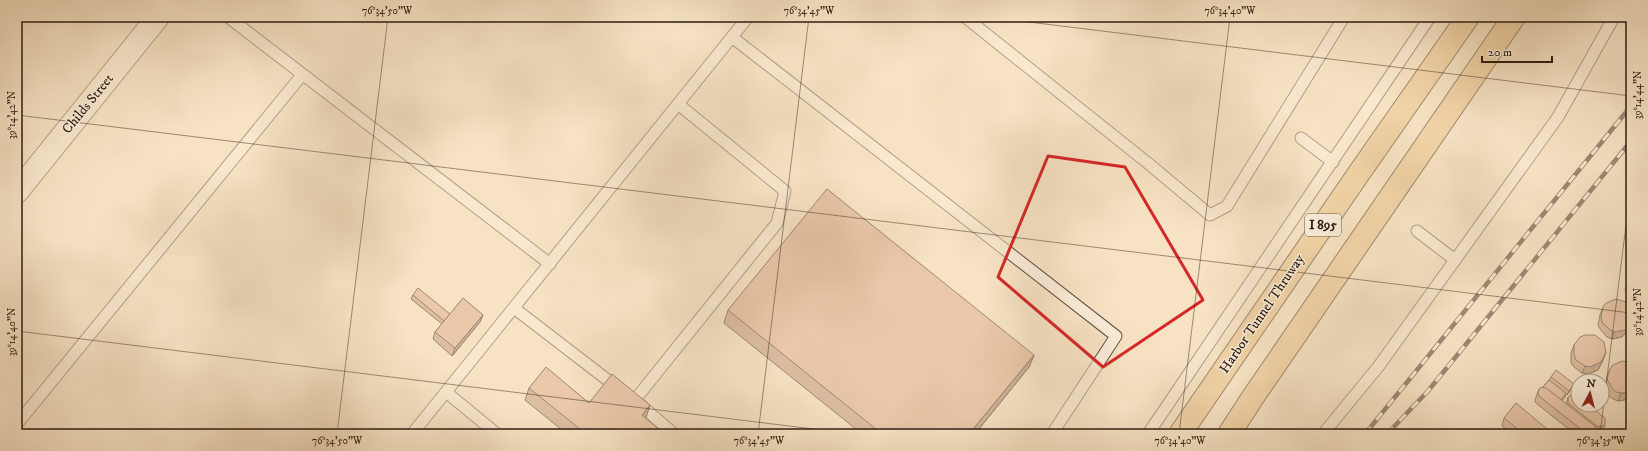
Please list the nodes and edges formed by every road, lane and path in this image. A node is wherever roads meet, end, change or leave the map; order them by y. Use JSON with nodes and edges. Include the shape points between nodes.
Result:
{"nodes":[{"id":1,"x":158,"y":17,"type":"edge"},
{"id":2,"x":228,"y":17,"type":"edge"},
{"id":3,"x":748,"y":17,"type":"edge"},
{"id":4,"x":965,"y":17,"type":"edge"},
{"id":5,"x":1344,"y":17,"type":"edge"},
{"id":6,"x":1430,"y":17,"type":"edge"},
{"id":7,"x":1468,"y":17,"type":"edge"},
{"id":8,"x":1514,"y":17,"type":"edge"},
{"id":9,"x":1614,"y":17,"type":"edge"},
{"id":10,"x":732,"y":37,"type":"junction"},
{"id":11,"x":302,"y":75,"type":"junction"},
{"id":12,"x":678,"y":104,"type":"junction"},
{"id":13,"x":1301,"y":138,"type":"dead end"},
{"id":14,"x":1333,"y":162,"type":"junction"},
{"id":15,"x":17,"y":192,"type":"edge"},
{"id":16,"x":1417,"y":231,"type":"dead end"},
{"id":17,"x":1455,"y":260,"type":"junction"},
{"id":18,"x":550,"y":264,"type":"junction"},
{"id":19,"x":514,"y":308,"type":"junction"},
{"id":20,"x":446,"y":392,"type":"junction"},
{"id":21,"x":634,"y":400,"type":"junction"},
{"id":22,"x":17,"y":424,"type":"edge"},
{"id":23,"x":412,"y":434,"type":"edge"},
{"id":24,"x":497,"y":434,"type":"edge"},
{"id":25,"x":674,"y":434,"type":"edge"},
{"id":26,"x":1052,"y":434,"type":"edge"},
{"id":27,"x":1148,"y":434,"type":"edge"},
{"id":28,"x":1180,"y":434,"type":"edge"},
{"id":29,"x":1229,"y":434,"type":"edge"},
{"id":30,"x":1323,"y":434,"type":"edge"}],
"edges":[{"from":1,"to":15,"type":"street","name":"Childs Street"},
{"from":2,"to":11,"type":"lane"},
{"from":3,"to":10,"type":"lane"},
{"from":4,"to":5,"type":"lane","via":[[1210,215],[1227,206]]},
{"from":6,"to":14,"type":"lane"},
{"from":7,"to":28,"type":"highway","name":"Harbor Tunnel Thruway","number":"I 895"},
{"from":8,"to":29,"type":"highway","number":"I 895"},
{"from":9,"to":17,"type":"lane","via":[[1558,117]]},
{"from":10,"to":12,"type":"lane"},
{"from":10,"to":26,"type":"lane","via":[[1116,336]]},
{"from":11,"to":18,"type":"lane"},
{"from":11,"to":22,"type":"lane"},
{"from":12,"to":18,"type":"lane"},
{"from":12,"to":21,"type":"lane","via":[[785,191],[777,224]]},
{"from":13,"to":14,"type":"lane"},
{"from":14,"to":27,"type":"lane"},
{"from":16,"to":17,"type":"lane"},
{"from":17,"to":30,"type":"lane","via":[[1378,367]]},
{"from":18,"to":19,"type":"lane"},
{"from":19,"to":20,"type":"lane"},
{"from":19,"to":21,"type":"lane"},
{"from":20,"to":23,"type":"lane"},
{"from":20,"to":24,"type":"lane"},
{"from":21,"to":25,"type":"lane"}]}
